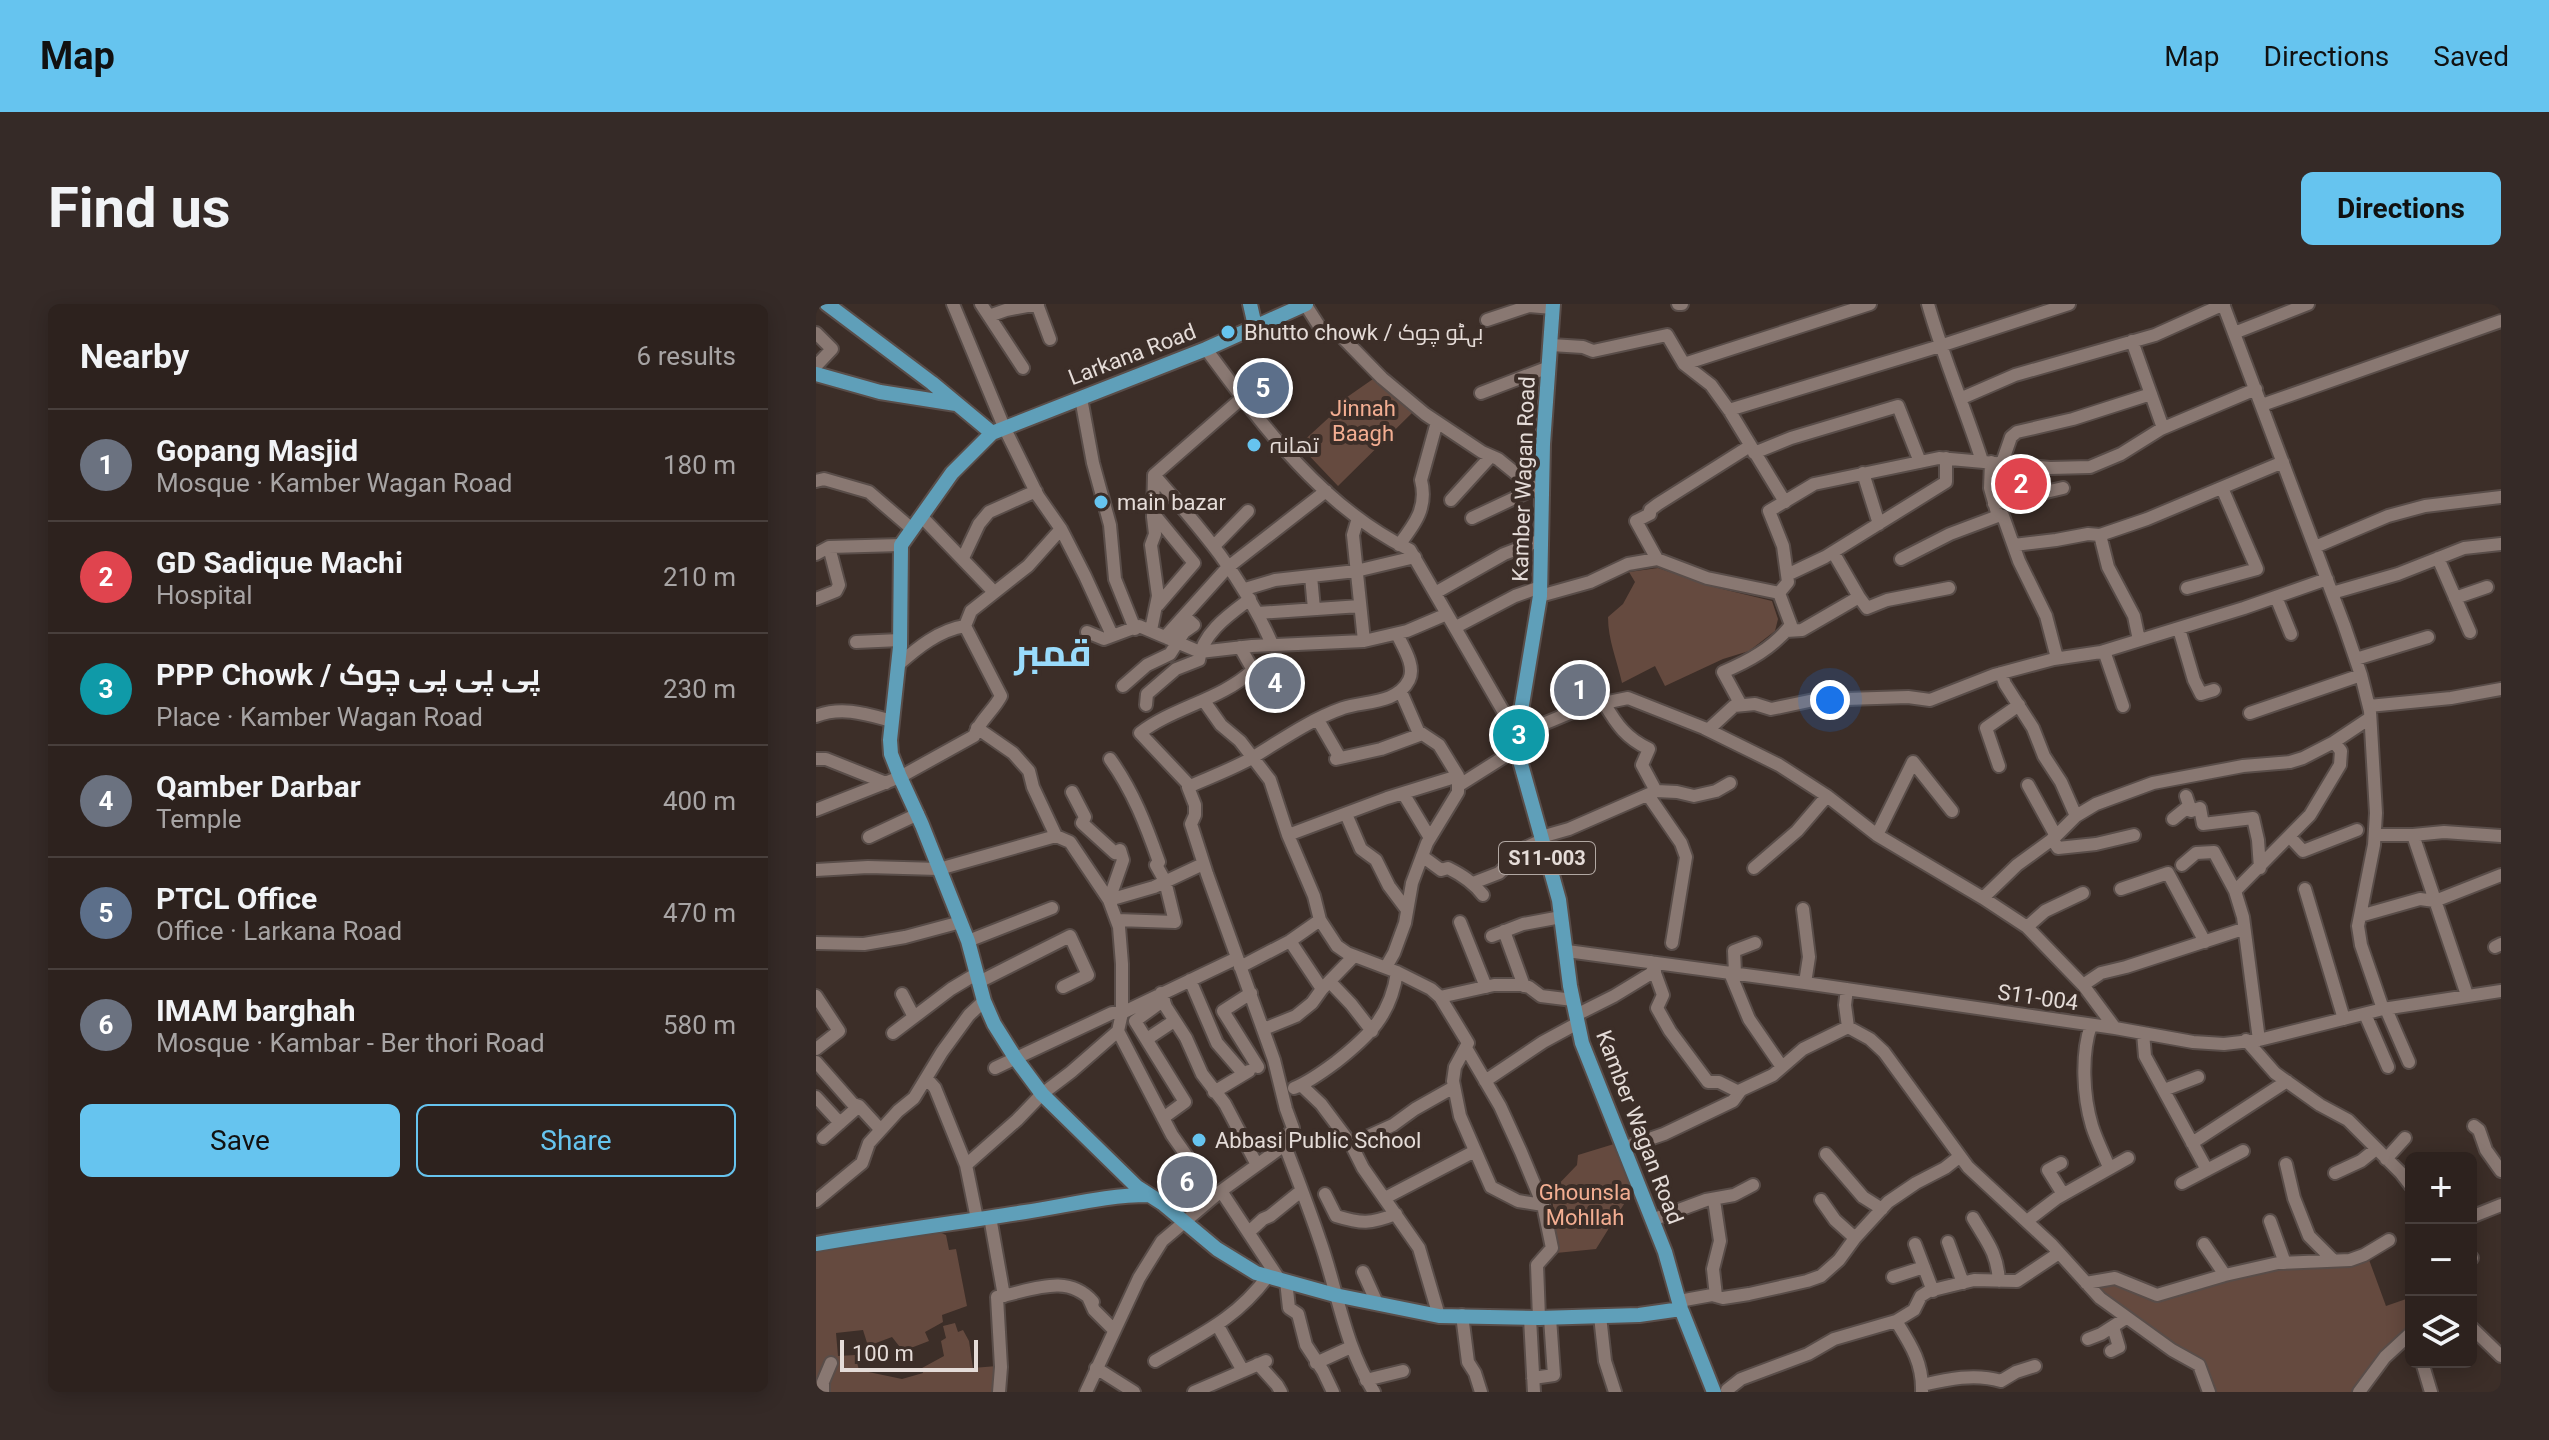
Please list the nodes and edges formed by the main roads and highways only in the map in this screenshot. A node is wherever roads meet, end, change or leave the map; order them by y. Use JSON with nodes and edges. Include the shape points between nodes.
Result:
{"nodes":[{"id":1,"x":827,"y":304,"type":"edge"},
{"id":2,"x":1250,"y":304,"type":"edge"},
{"id":3,"x":1305,"y":304,"type":"edge"},
{"id":4,"x":1553,"y":306,"type":"edge"},
{"id":5,"x":1291,"y":308,"type":"edge"},
{"id":6,"x":1255,"y":326,"type":"junction"},
{"id":7,"x":816,"y":374,"type":"edge"},
{"id":8,"x":959,"y":405,"type":"junction"},
{"id":9,"x":998,"y":430,"type":"junction"},
{"id":10,"x":1148,"y":1195,"type":"junction"},
{"id":11,"x":816,"y":1244,"type":"edge"},
{"id":12,"x":1680,"y":1305,"type":"junction"},
{"id":13,"x":1721,"y":1391,"type":"edge"}],
"edges":[{"from":1,"to":8,"type":"main road"},
{"from":2,"to":6,"type":"main road"},
{"from":3,"to":5,"type":"main road","name":"Larkana Road"},
{"from":4,"to":12,"type":"main road","name":"Kamber Wagan Road","number":"S11-003","via":[[1538,491],[1540,592],[1518,742],[1561,917],[1582,1043],[1665,1252]]},
{"from":5,"to":6,"type":"main road","name":"Larkana Road"},
{"from":6,"to":9,"type":"main road","name":"Larkana Road"},
{"from":7,"to":8,"type":"main road","via":[[880,392]]},
{"from":8,"to":9,"type":"main road"},
{"from":9,"to":10,"type":"main road","via":[[952,473],[901,545],[893,780],[918,814],[994,1024],[1042,1094]]},
{"from":10,"to":11,"type":"main road","via":[[1120,1195]]},
{"from":10,"to":12,"type":"main road","via":[[1256,1273],[1335,1295],[1439,1316],[1639,1315]]},
{"from":12,"to":13,"type":"main road","name":"Kamber Wagan Road","number":"S11-003"}]}
